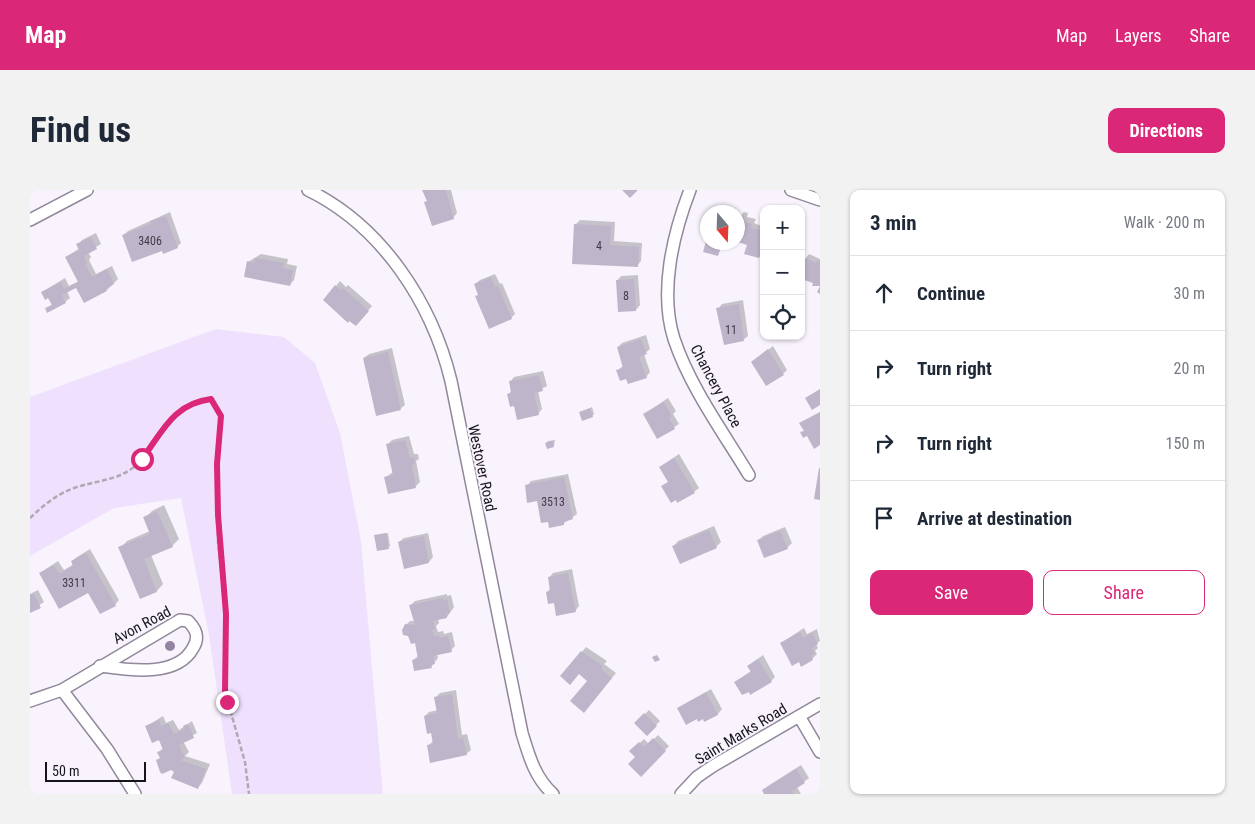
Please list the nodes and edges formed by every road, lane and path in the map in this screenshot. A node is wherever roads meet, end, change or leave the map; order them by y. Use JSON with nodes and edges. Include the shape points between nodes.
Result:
{"nodes":[{"id":1,"x":87,"y":190,"type":"edge"},
{"id":2,"x":690,"y":190,"type":"edge"},
{"id":3,"x":791,"y":190,"type":"edge"},
{"id":4,"x":315,"y":192,"type":"edge"},
{"id":5,"x":63,"y":196,"type":"edge"},
{"id":6,"x":820,"y":200,"type":"edge"},
{"id":7,"x":30,"y":220,"type":"edge"},
{"id":8,"x":749,"y":475,"type":"dead end"},
{"id":9,"x":30,"y":518,"type":"edge"},
{"id":10,"x":100,"y":666,"type":"junction"},
{"id":11,"x":62,"y":690,"type":"junction"},
{"id":12,"x":30,"y":701,"type":"edge"},
{"id":13,"x":820,"y":704,"type":"edge"},
{"id":14,"x":799,"y":716,"type":"junction"},
{"id":15,"x":820,"y":752,"type":"edge"},
{"id":16,"x":135,"y":794,"type":"edge"},
{"id":17,"x":249,"y":794,"type":"edge"},
{"id":18,"x":553,"y":794,"type":"edge"},
{"id":19,"x":681,"y":794,"type":"edge"}],
"edges":[{"from":1,"to":5,"type":"street"},
{"from":2,"to":8,"type":"street","name":"Chancery Place","via":[[675,239],[670,272],[672,331],[689,373]]},
{"from":3,"to":6,"type":"street"},
{"from":4,"to":18,"type":"street","name":"Westover Road","via":[[377,242],[433,324],[451,381],[522,733],[540,780]]},
{"from":5,"to":7,"type":"street"},
{"from":9,"to":17,"type":"path","via":[[60,494],[123,474],[135,467],[167,422],[185,406],[211,399],[216,405],[221,416],[217,464],[226,614],[225,692],[245,762]]},
{"from":10,"to":10,"type":"street","name":"Avon Road","via":[[180,620],[188,621],[197,634],[197,642],[191,652],[168,667]]},
{"from":10,"to":11,"type":"street","name":"Avon Road"},
{"from":11,"to":12,"type":"street","name":"Avon Road"},
{"from":11,"to":16,"type":"street","via":[[107,749]]},
{"from":13,"to":14,"type":"street","name":"Saint Marks Road"},
{"from":14,"to":15,"type":"street"},
{"from":14,"to":19,"type":"street","name":"Saint Marks Road","via":[[713,766]]}]}
